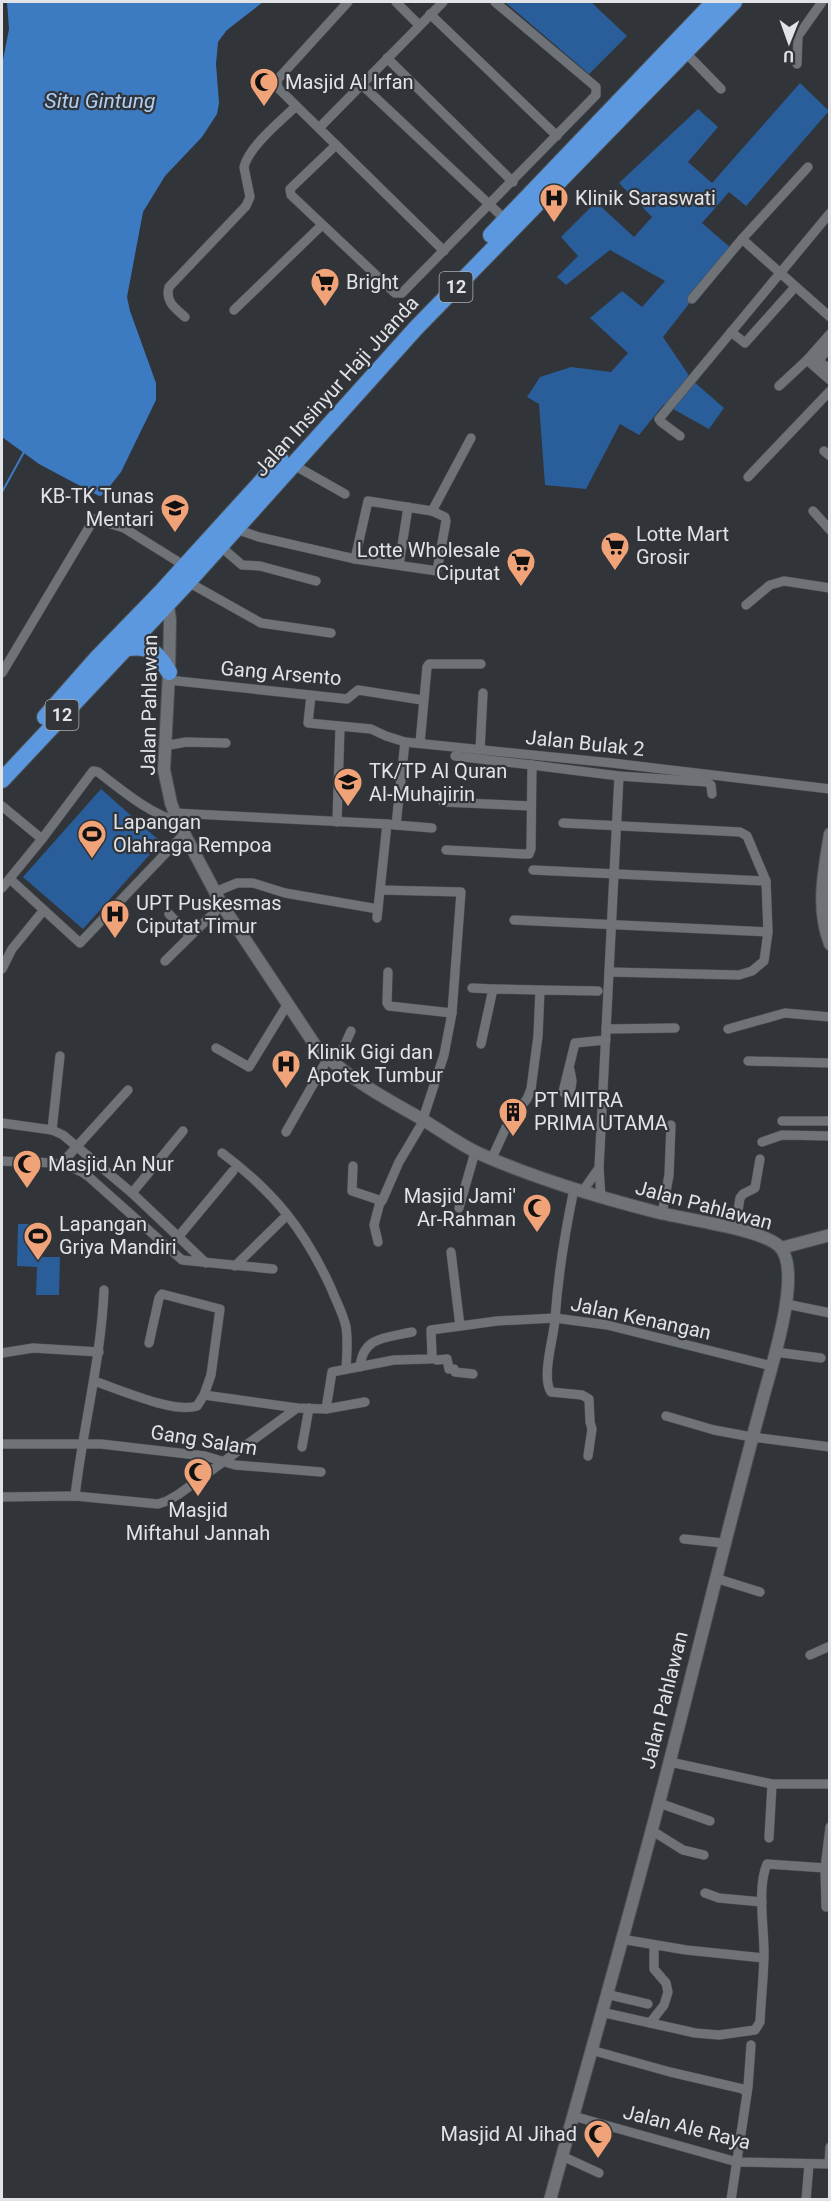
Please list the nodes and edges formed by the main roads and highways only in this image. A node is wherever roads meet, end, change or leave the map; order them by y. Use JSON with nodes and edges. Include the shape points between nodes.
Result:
{"nodes":[{"id":1,"x":714,"y":2,"type":"edge"},
{"id":2,"x":734,"y":2,"type":"edge"},
{"id":3,"x":510,"y":224,"type":"junction"},
{"id":4,"x":186,"y":574,"type":"junction"},
{"id":5,"x":166,"y":596,"type":"junction"},
{"id":6,"x":123,"y":649,"type":"junction"},
{"id":7,"x":169,"y":676,"type":"junction"},
{"id":8,"x":2,"y":766,"type":"edge"},
{"id":9,"x":2,"y":780,"type":"edge"},
{"id":10,"x":830,"y":834,"type":"edge"},
{"id":11,"x":826,"y":886,"type":"edge"},
{"id":12,"x":830,"y":944,"type":"edge"},
{"id":13,"x":830,"y":1235,"type":"edge"},
{"id":14,"x":781,"y":1248,"type":"junction"},
{"id":15,"x":550,"y":2199,"type":"edge"}],
"edges":[{"from":1,"to":3,"type":"highway","name":"Jalan Insinyur Haji Juanda","number":"12"},
{"from":2,"to":3,"type":"highway","name":"Jalan Insinyur Haji Juanda","number":"12"},
{"from":3,"to":4,"type":"highway","name":"Jalan Insinyur Haji Juanda","number":"12","via":[[388,342]]},
{"from":3,"to":4,"type":"highway","name":"Jalan Insinyur Haji Juanda","number":"12","via":[[236,529]]},
{"from":4,"to":5,"type":"highway","name":"Jalan Insinyur Haji Juanda","number":"12"},
{"from":5,"to":6,"type":"highway","name":"Jalan Insinyur Haji Juanda","number":"12"},
{"from":5,"to":7,"type":"main road","name":"Jalan Pahlawan"},
{"from":5,"to":8,"type":"highway","name":"Jalan Insinyur Haji Juanda","number":"12","via":[[97,658]]},
{"from":6,"to":7,"type":"highway","via":[[136,646],[151,650],[160,657]]},
{"from":6,"to":9,"type":"highway","name":"Jalan Insinyur Haji Juanda","number":"12"},
{"from":7,"to":14,"type":"main road","name":"Jalan Pahlawan","via":[[164,770],[176,817],[222,905],[308,1036],[332,1061],[381,1096],[475,1152],[578,1191],[735,1229],[770,1240]]},
{"from":10,"to":11,"type":"main road"},
{"from":11,"to":12,"type":"main road","via":[[822,920]]},
{"from":13,"to":14,"type":"main road"},
{"from":14,"to":15,"type":"main road","name":"Jalan Pahlawan","via":[[789,1270],[772,1366],[723,1544],[670,1762]]}]}
